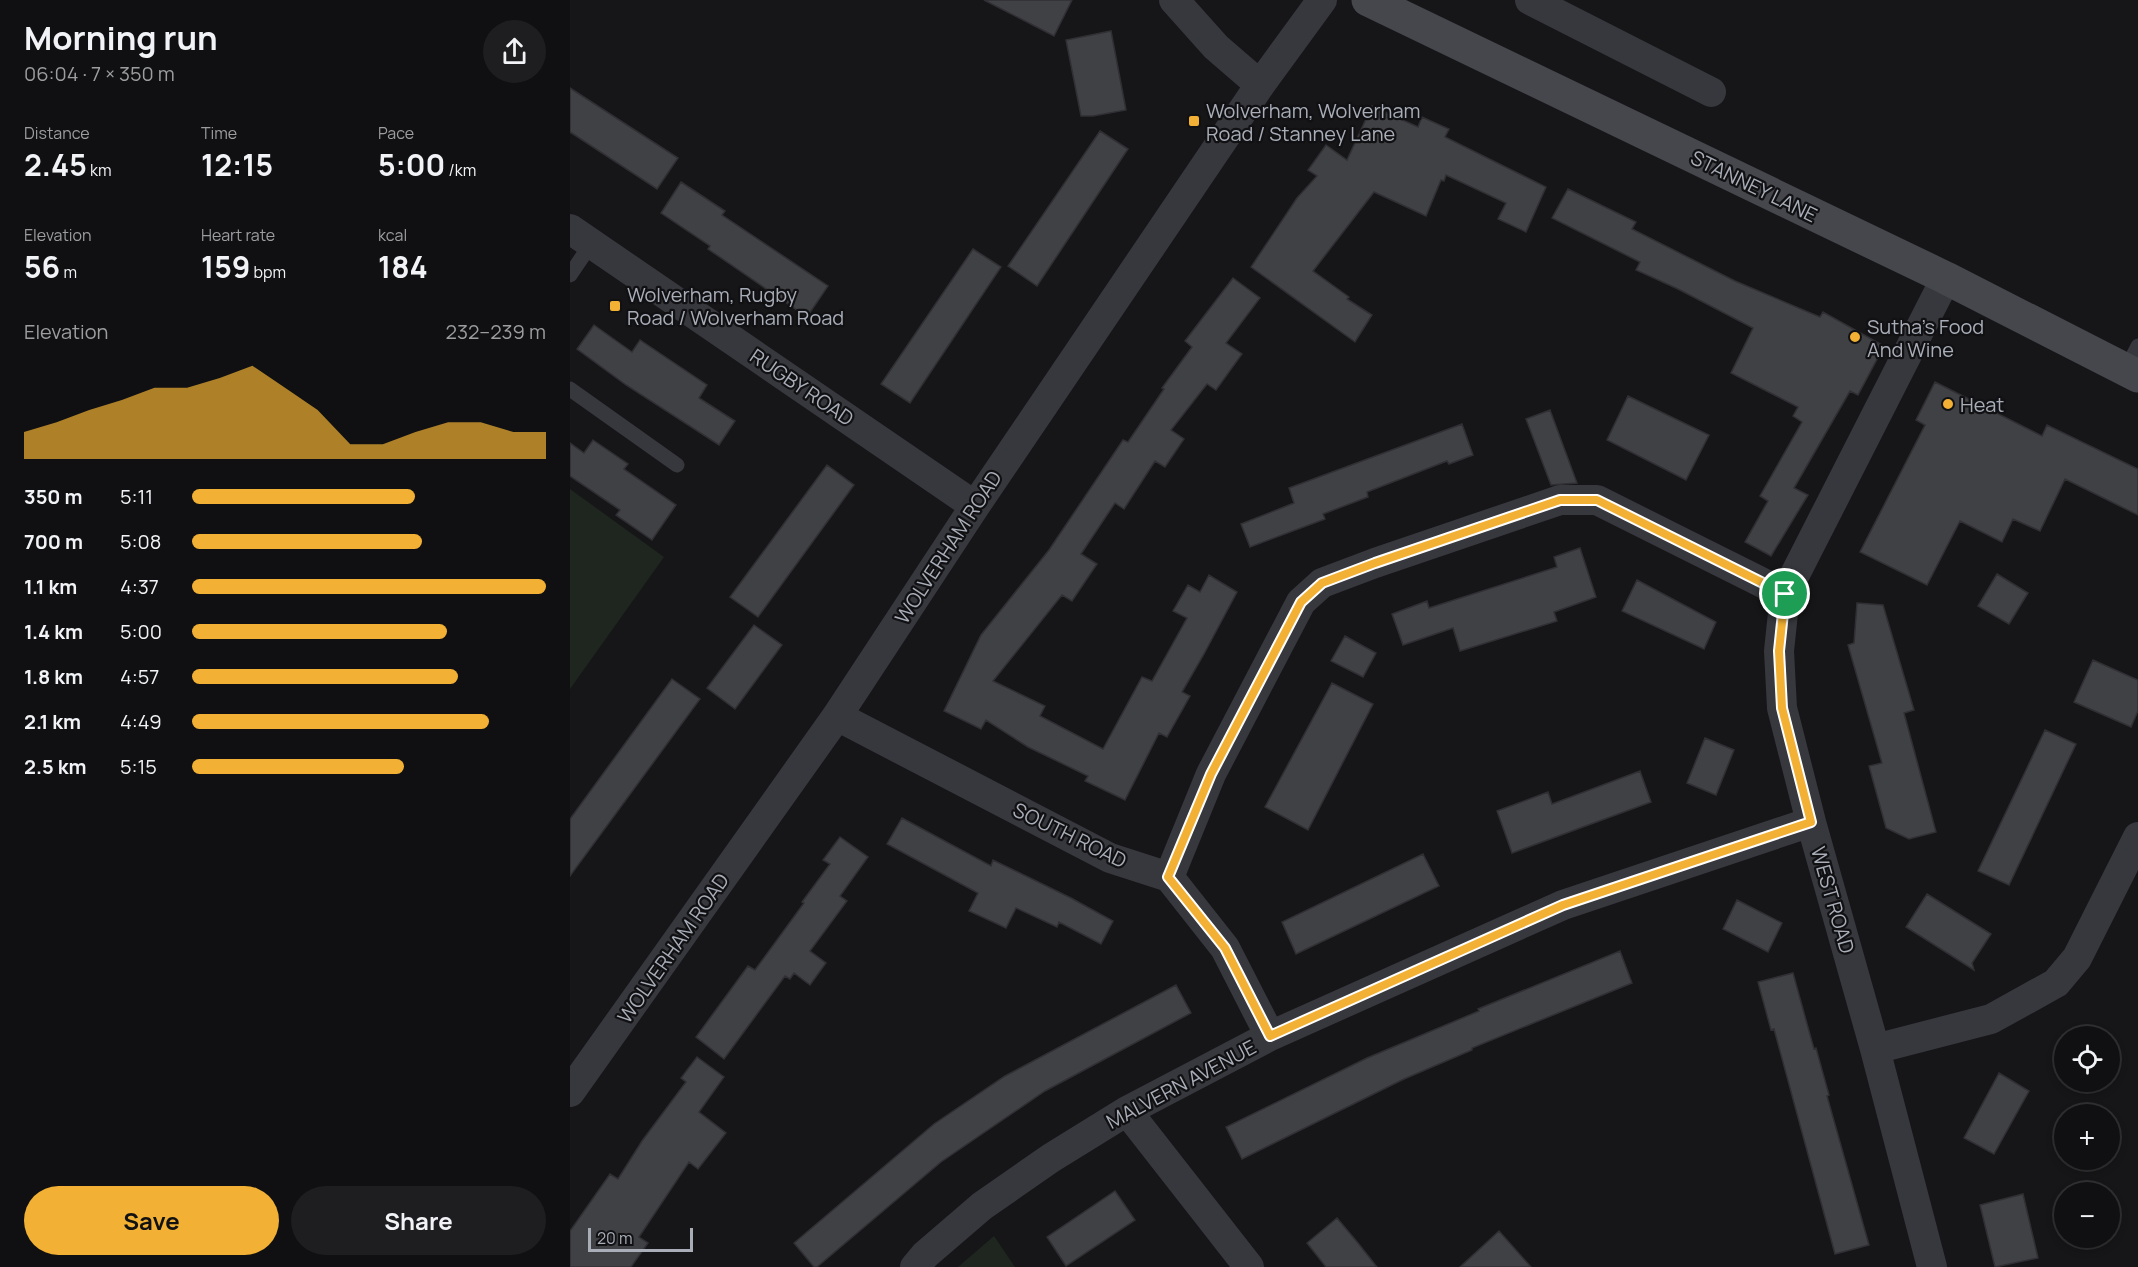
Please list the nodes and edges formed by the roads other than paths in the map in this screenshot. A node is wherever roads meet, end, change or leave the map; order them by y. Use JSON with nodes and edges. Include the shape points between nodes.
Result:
{"nodes":[{"id":1,"x":1174,"y":0,"type":"edge"},
{"id":2,"x":1322,"y":0,"type":"edge"},
{"id":3,"x":1368,"y":0,"type":"edge"},
{"id":4,"x":1530,"y":0,"type":"edge"},
{"id":5,"x":1260,"y":84,"type":"junction"},
{"id":6,"x":1711,"y":92,"type":"dead end"},
{"id":7,"x":580,"y":236,"type":"edge"},
{"id":8,"x":570,"y":275,"type":"edge"},
{"id":9,"x":1946,"y":278,"type":"junction"},
{"id":10,"x":2134,"y":364,"type":"edge"},
{"id":11,"x":570,"y":389,"type":"edge"},
{"id":12,"x":677,"y":465,"type":"dead end"},
{"id":13,"x":975,"y":506,"type":"junction"},
{"id":14,"x":1785,"y":594,"type":"junction"},
{"id":15,"x":837,"y":717,"type":"junction"},
{"id":16,"x":1811,"y":822,"type":"junction"},
{"id":17,"x":2138,"y":837,"type":"edge"},
{"id":18,"x":1168,"y":877,"type":"junction"},
{"id":19,"x":1270,"y":1036,"type":"junction"},
{"id":20,"x":1875,"y":1049,"type":"junction"},
{"id":21,"x":570,"y":1092,"type":"edge"},
{"id":22,"x":1127,"y":1112,"type":"junction"},
{"id":23,"x":915,"y":1267,"type":"edge"},
{"id":24,"x":1249,"y":1267,"type":"edge"},
{"id":25,"x":1932,"y":1267,"type":"edge"}],
"edges":[{"from":1,"to":5,"type":"street","via":[[1216,47]]},
{"from":2,"to":5,"type":"street","name":"WOLVERHAM ROAD"},
{"from":3,"to":9,"type":"main road","name":"STANNEY LANE"},
{"from":4,"to":6,"type":"street"},
{"from":5,"to":13,"type":"street","name":"WOLVERHAM ROAD"},
{"from":7,"to":8,"type":"lane"},
{"from":7,"to":13,"type":"street","name":"RUGBY ROAD"},
{"from":9,"to":10,"type":"main road","name":"STANNEY LANE"},
{"from":9,"to":14,"type":"street","name":"WEST ROAD"},
{"from":11,"to":12,"type":"lane"},
{"from":13,"to":15,"type":"street","name":"WOLVERHAM ROAD"},
{"from":14,"to":16,"type":"street","name":"WEST ROAD","via":[[1779,651],[1782,708]]},
{"from":14,"to":18,"type":"street","via":[[1597,500],[1560,500],[1322,583],[1301,602],[1211,774]]},
{"from":15,"to":18,"type":"street","name":"SOUTH ROAD","via":[[1110,858]]},
{"from":15,"to":21,"type":"street","name":"WOLVERHAM ROAD"},
{"from":16,"to":19,"type":"street","name":"MALVERN AVENUE","via":[[1563,905]]},
{"from":16,"to":20,"type":"street","name":"WEST ROAD"},
{"from":17,"to":20,"type":"street","via":[[2077,958],[2056,984],[1991,1019]]},
{"from":18,"to":19,"type":"street","via":[[1225,948]]},
{"from":19,"to":22,"type":"street","name":"MALVERN AVENUE"},
{"from":20,"to":25,"type":"street","name":"WEST ROAD"},
{"from":22,"to":23,"type":"street","name":"MALVERN AVENUE","via":[[982,1206]]},
{"from":22,"to":24,"type":"street"}]}
